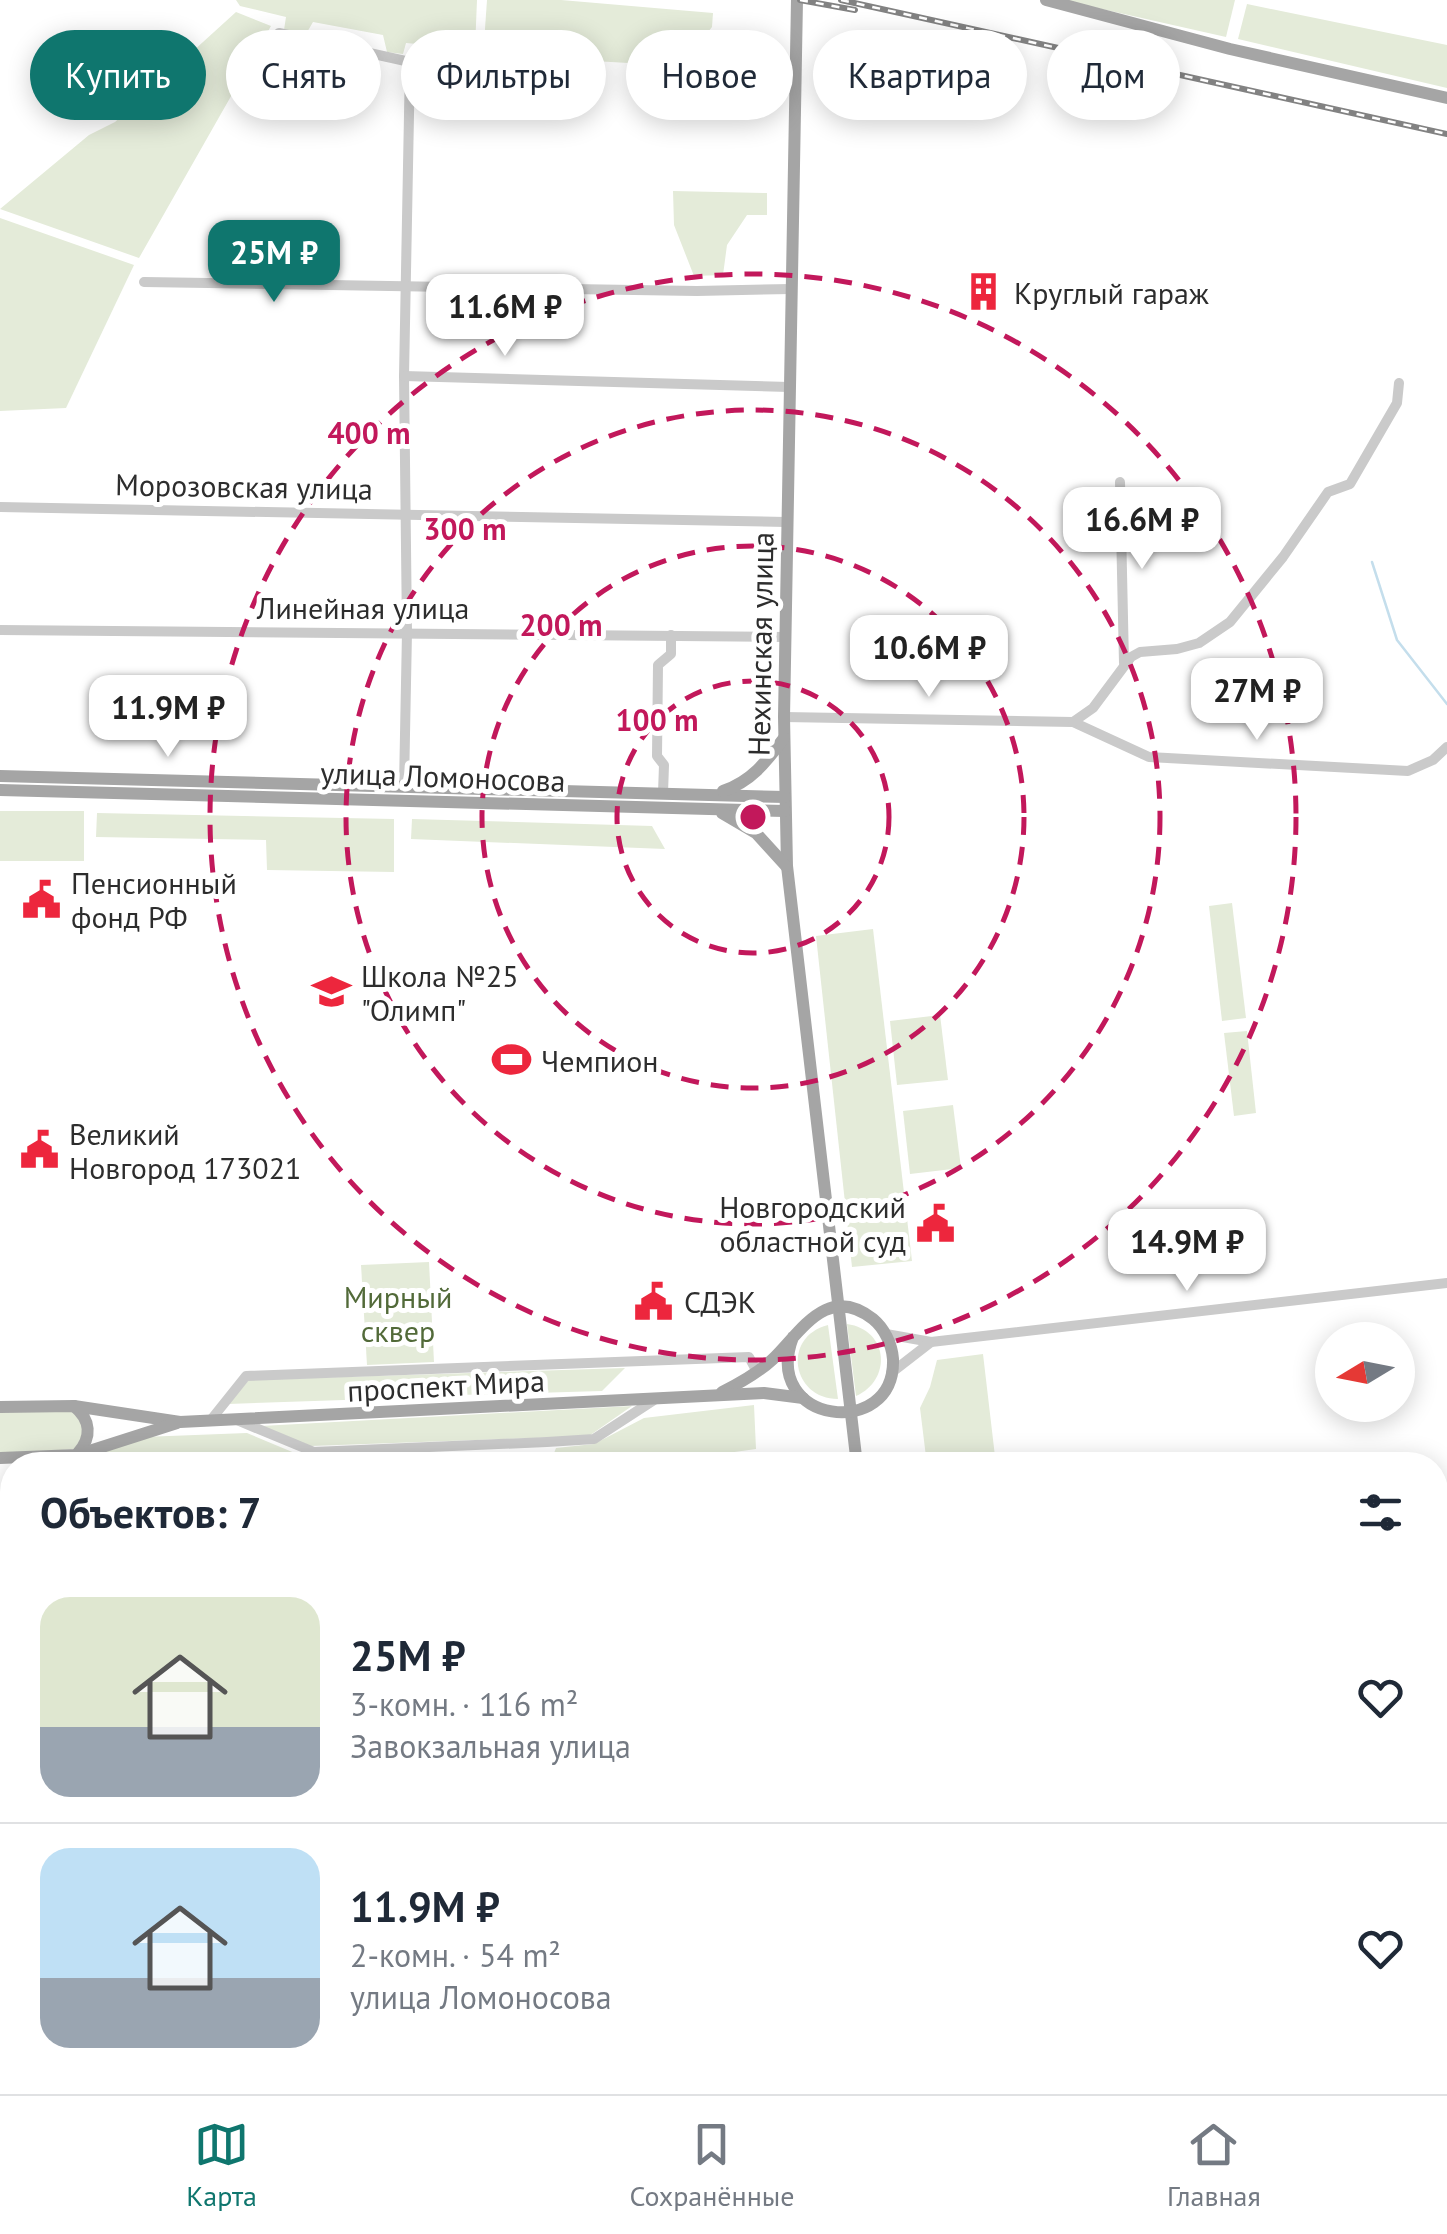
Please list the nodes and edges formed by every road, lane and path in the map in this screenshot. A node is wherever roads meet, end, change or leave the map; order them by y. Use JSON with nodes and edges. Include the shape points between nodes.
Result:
{"nodes":[{"id":1,"x":797,"y":0,"type":"edge"},
{"id":2,"x":1046,"y":0,"type":"edge"},
{"id":3,"x":381,"y":56,"type":"edge"},
{"id":4,"x":1447,"y":98,"type":"edge"},
{"id":5,"x":144,"y":282,"type":"dead end"},
{"id":6,"x":405,"y":288,"type":"junction"},
{"id":7,"x":791,"y":290,"type":"junction"},
{"id":8,"x":404,"y":376,"type":"junction"},
{"id":9,"x":1398,"y":383,"type":"dead end"},
{"id":10,"x":789,"y":387,"type":"junction"},
{"id":11,"x":1120,"y":482,"type":"dead end"},
{"id":12,"x":0,"y":507,"type":"edge"},
{"id":13,"x":403,"y":514,"type":"junction"},
{"id":14,"x":786,"y":522,"type":"junction"},
{"id":15,"x":0,"y":630,"type":"edge"},
{"id":16,"x":406,"y":632,"type":"junction"},
{"id":17,"x":671,"y":635,"type":"junction"},
{"id":18,"x":785,"y":637,"type":"junction"},
{"id":19,"x":1124,"y":663,"type":"junction"},
{"id":20,"x":784,"y":718,"type":"junction"},
{"id":21,"x":1073,"y":722,"type":"junction"},
{"id":22,"x":784,"y":738,"type":"junction"},
{"id":23,"x":1447,"y":746,"type":"edge"},
{"id":24,"x":0,"y":776,"type":"edge"},
{"id":25,"x":404,"y":786,"type":"junction"},
{"id":26,"x":135,"y":787,"type":"junction"},
{"id":27,"x":0,"y":790,"type":"edge"},
{"id":28,"x":663,"y":793,"type":"junction"},
{"id":29,"x":553,"y":798,"type":"junction"},
{"id":30,"x":703,"y":802,"type":"junction"},
{"id":31,"x":785,"y":804,"type":"junction"},
{"id":32,"x":786,"y":866,"type":"junction"},
{"id":33,"x":1447,"y":1283,"type":"edge"},
{"id":34,"x":836,"y":1308,"type":"junction"},
{"id":35,"x":886,"y":1334,"type":"junction"},
{"id":36,"x":793,"y":1337,"type":"junction"},
{"id":37,"x":930,"y":1342,"type":"junction"},
{"id":38,"x":757,"y":1372,"type":"junction"},
{"id":39,"x":892,"y":1373,"type":"junction"},
{"id":40,"x":715,"y":1395,"type":"junction"},
{"id":41,"x":802,"y":1398,"type":"junction"},
{"id":42,"x":654,"y":1399,"type":"junction"},
{"id":43,"x":74,"y":1406,"type":"junction"},
{"id":44,"x":0,"y":1407,"type":"edge"},
{"id":45,"x":850,"y":1413,"type":"junction"},
{"id":46,"x":236,"y":1420,"type":"junction"},
{"id":47,"x":210,"y":1421,"type":"junction"},
{"id":48,"x":180,"y":1422,"type":"junction"},
{"id":49,"x":79,"y":1452,"type":"edge"},
{"id":50,"x":86,"y":1452,"type":"edge"},
{"id":51,"x":855,"y":1452,"type":"edge"}],
"edges":[{"from":1,"to":7,"type":"main road","name":"Нехинская улица"},
{"from":2,"to":4,"type":"main road"},
{"from":3,"to":6,"type":"street","via":[[410,62]]},
{"from":5,"to":6,"type":"street"},
{"from":6,"to":7,"type":"street"},
{"from":6,"to":8,"type":"street"},
{"from":7,"to":10,"type":"main road","name":"Нехинская улица"},
{"from":8,"to":10,"type":"street"},
{"from":8,"to":13,"type":"street"},
{"from":9,"to":19,"type":"street","via":[[1397,403],[1350,484],[1328,492],[1230,622],[1199,642],[1140,652]]},
{"from":10,"to":14,"type":"main road","name":"Нехинская улица"},
{"from":11,"to":19,"type":"street"},
{"from":12,"to":13,"type":"street","name":"Морозовская улица"},
{"from":13,"to":14,"type":"street","name":"Морозовская улица"},
{"from":13,"to":16,"type":"street"},
{"from":14,"to":18,"type":"main road","name":"Нехинская улица"},
{"from":15,"to":16,"type":"street","name":"Линейная улица"},
{"from":16,"to":17,"type":"street","name":"Линейная улица"},
{"from":16,"to":25,"type":"street"},
{"from":17,"to":18,"type":"street","name":"Линейная улица"},
{"from":17,"to":28,"type":"street","via":[[671,654],[658,665]]},
{"from":18,"to":20,"type":"main road","name":"Нехинская улица"},
{"from":19,"to":21,"type":"street","via":[[1093,708]]},
{"from":20,"to":21,"type":"street"},
{"from":20,"to":22,"type":"main road","name":"Нехинская улица"},
{"from":21,"to":23,"type":"street","via":[[1149,757],[1408,772]]},
{"from":22,"to":30,"type":"main road","name":"улица Ломоносова","via":[[751,778]]},
{"from":22,"to":31,"type":"main road","name":"Нехинская улица"},
{"from":24,"to":26,"type":"main road","name":"улица Ломоносова"},
{"from":25,"to":26,"type":"main road","name":"улица Ломоносова"},
{"from":25,"to":29,"type":"main road","name":"улица Ломоносова"},
{"from":26,"to":27,"type":"main road","name":"улица Ломоносова"},
{"from":26,"to":29,"type":"main road","name":"улица Ломоносова"},
{"from":28,"to":29,"type":"main road","name":"улица Ломоносова"},
{"from":28,"to":30,"type":"main road","name":"улица Ломоносова"},
{"from":29,"to":30,"type":"main road","name":"улица Ломоносова"},
{"from":30,"to":31,"type":"main road","name":"улица Ломоносова"},
{"from":30,"to":32,"type":"main road","name":"улица Ломоносова","via":[[742,822]]},
{"from":31,"to":32,"type":"main road","name":"Нехинская улица"},
{"from":32,"to":34,"type":"main road","name":"Нехинская улица"},
{"from":33,"to":37,"type":"street"},
{"from":34,"to":35,"type":"main road","via":[[864,1314]]},
{"from":34,"to":36,"type":"main road","name":"проспект Мира","via":[[816,1314]]},
{"from":34,"to":45,"type":"main road","name":"Нехинская улица"},
{"from":35,"to":37,"type":"street"},
{"from":35,"to":39,"type":"main road"},
{"from":36,"to":38,"type":"main road","name":"проспект Мира"},
{"from":36,"to":41,"type":"main road","via":[[788,1369]]},
{"from":37,"to":39,"type":"street"},
{"from":38,"to":40,"type":"main road","name":"проспект Мира"},
{"from":38,"to":47,"type":"street","via":[[749,1357],[246,1376]]},
{"from":39,"to":45,"type":"main road","via":[[877,1399]]},
{"from":40,"to":41,"type":"main road","name":"проспект Мира"},
{"from":40,"to":42,"type":"main road","name":"проспект Мира"},
{"from":41,"to":45,"type":"main road","name":"проспект Мира","via":[[824,1411]]},
{"from":42,"to":46,"type":"main road","name":"проспект Мира"},
{"from":42,"to":46,"type":"street","via":[[594,1439],[547,1442],[314,1452]]},
{"from":43,"to":44,"type":"main road","name":"проспект Мира"},
{"from":43,"to":48,"type":"main road","name":"проспект Мира"},
{"from":43,"to":49,"type":"main road","via":[[89,1430]]},
{"from":45,"to":51,"type":"main road","name":"Нехинская улица"},
{"from":46,"to":47,"type":"main road","name":"проспект Мира"},
{"from":47,"to":48,"type":"main road","name":"проспект Мира"},
{"from":48,"to":50,"type":"main road","name":"проспект Мира"}]}
